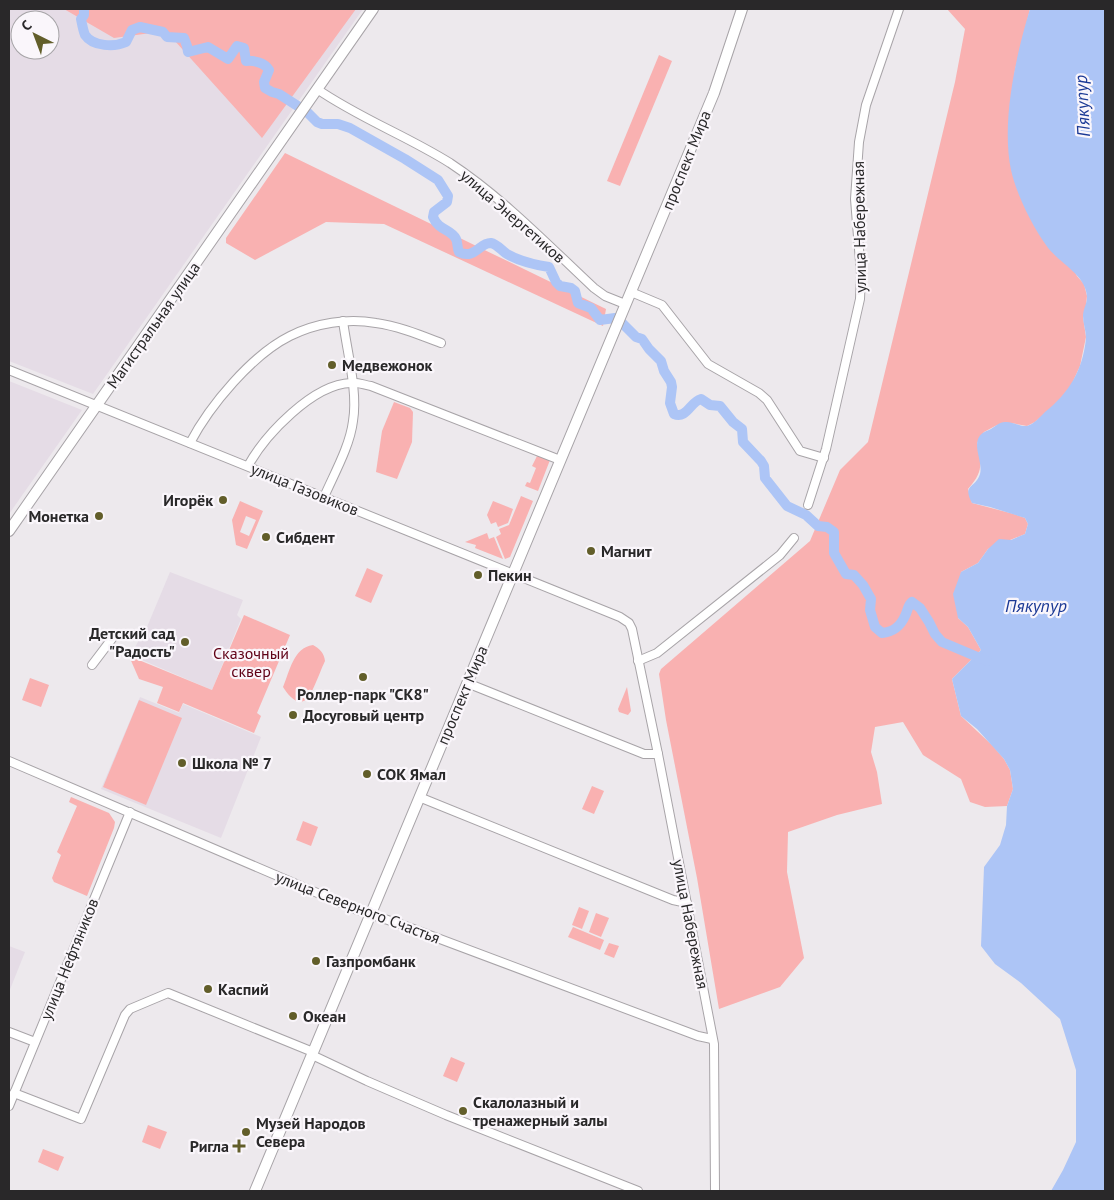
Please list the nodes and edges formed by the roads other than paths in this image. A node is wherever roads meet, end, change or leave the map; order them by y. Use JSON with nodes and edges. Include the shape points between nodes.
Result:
{"nodes":[{"id":1,"x":373,"y":9,"type":"edge"},
{"id":2,"x":742,"y":9,"type":"edge"},
{"id":3,"x":899,"y":9,"type":"edge"},
{"id":4,"x":317,"y":90,"type":"junction"},
{"id":5,"x":631,"y":292,"type":"junction"},
{"id":6,"x":624,"y":307,"type":"junction"},
{"id":7,"x":343,"y":322,"type":"junction"},
{"id":8,"x":441,"y":343,"type":"dead end"},
{"id":9,"x":9,"y":370,"type":"edge"},
{"id":10,"x":352,"y":382,"type":"junction"},
{"id":11,"x":97,"y":406,"type":"junction"},
{"id":12,"x":190,"y":443,"type":"junction"},
{"id":13,"x":824,"y":458,"type":"junction"},
{"id":14,"x":560,"y":460,"type":"junction"},
{"id":15,"x":248,"y":466,"type":"junction"},
{"id":16,"x":324,"y":497,"type":"junction"},
{"id":17,"x":808,"y":505,"type":"dead end"},
{"id":18,"x":9,"y":530,"type":"edge"},
{"id":19,"x":794,"y":538,"type":"dead end"},
{"id":20,"x":513,"y":572,"type":"junction"},
{"id":21,"x":114,"y":636,"type":"dead end"},
{"id":22,"x":638,"y":661,"type":"junction"},
{"id":23,"x":92,"y":665,"type":"dead end"},
{"id":24,"x":467,"y":683,"type":"junction"},
{"id":25,"x":658,"y":754,"type":"junction"},
{"id":26,"x":9,"y":761,"type":"edge"},
{"id":27,"x":419,"y":797,"type":"junction"},
{"id":28,"x":130,"y":812,"type":"junction"},
{"id":29,"x":686,"y":903,"type":"junction"},
{"id":30,"x":371,"y":914,"type":"junction"},
{"id":31,"x":9,"y":1032,"type":"edge"},
{"id":32,"x":712,"y":1039,"type":"junction"},
{"id":33,"x":35,"y":1042,"type":"junction"},
{"id":34,"x":313,"y":1053,"type":"junction"},
{"id":35,"x":14,"y":1093,"type":"junction"},
{"id":36,"x":9,"y":1106,"type":"edge"},
{"id":37,"x":255,"y":1191,"type":"edge"},
{"id":38,"x":638,"y":1191,"type":"edge"},
{"id":39,"x":715,"y":1191,"type":"edge"}],
"edges":[{"from":1,"to":4,"type":"main road"},
{"from":2,"to":5,"type":"main road","name":"проспект Мира","via":[[714,93]]},
{"from":3,"to":13,"type":"street","name":"улица Набережная","via":[[872,87],[860,134],[855,186],[860,299]]},
{"from":4,"to":6,"type":"street","name":"улица Энергетиков","via":[[465,173],[594,288]]},
{"from":4,"to":11,"type":"main road","name":"Магистральная улица"},
{"from":5,"to":6,"type":"main road","name":"проспект Мира"},
{"from":5,"to":13,"type":"street","via":[[662,306],[708,364],[767,400],[800,451]]},
{"from":6,"to":14,"type":"main road","name":"проспект Мира"},
{"from":7,"to":8,"type":"street","via":[[386,324]]},
{"from":7,"to":10,"type":"street"},
{"from":7,"to":12,"type":"street","via":[[318,325],[288,336],[269,350],[226,392]]},
{"from":9,"to":11,"type":"street","name":"улица Газовиков"},
{"from":10,"to":14,"type":"street","via":[[371,386]]},
{"from":10,"to":15,"type":"street","via":[[328,389],[304,402],[272,434]]},
{"from":10,"to":16,"type":"street","via":[[351,433]]},
{"from":11,"to":12,"type":"street","name":"улица Газовиков"},
{"from":11,"to":18,"type":"main road","name":"Магистральная улица"},
{"from":12,"to":15,"type":"street","name":"улица Газовиков"},
{"from":13,"to":17,"type":"street","name":"улица Набережная"},
{"from":14,"to":20,"type":"main road","name":"проспект Мира"},
{"from":15,"to":16,"type":"street","name":"улица Газовиков"},
{"from":16,"to":20,"type":"street","name":"улица Газовиков"},
{"from":19,"to":22,"type":"street","via":[[780,554],[657,653]]},
{"from":20,"to":22,"type":"street","name":"улица Набережная","via":[[625,620],[632,629]]},
{"from":20,"to":24,"type":"main road","name":"проспект Мира"},
{"from":21,"to":23,"type":"street"},
{"from":22,"to":25,"type":"street","name":"улица Набережная"},
{"from":24,"to":25,"type":"street","via":[[644,754]]},
{"from":24,"to":27,"type":"main road","name":"проспект Мира"},
{"from":25,"to":29,"type":"street","name":"улица Набережная"},
{"from":26,"to":28,"type":"street","name":"улица Северного Счастья"},
{"from":27,"to":29,"type":"street"},
{"from":27,"to":30,"type":"main road","name":"проспект Мира"},
{"from":28,"to":30,"type":"street","name":"улица Северного Счастья"},
{"from":28,"to":33,"type":"street","name":"улица Нефтяников"},
{"from":29,"to":32,"type":"street","name":"улица Набережная"},
{"from":30,"to":32,"type":"street","name":"улица Северного Счастья"},
{"from":30,"to":34,"type":"main road","name":"проспект Мира"},
{"from":31,"to":33,"type":"street"},
{"from":32,"to":39,"type":"street","name":"улица Набережная"},
{"from":33,"to":35,"type":"street","name":"улица Нефтяников"},
{"from":34,"to":35,"type":"street","via":[[168,993],[130,1009],[124,1015],[81,1119]]},
{"from":34,"to":37,"type":"main road","name":"проспект Мира"},
{"from":34,"to":38,"type":"street","via":[[446,1116]]},
{"from":35,"to":36,"type":"street","name":"улица Нефтяников"}]}
